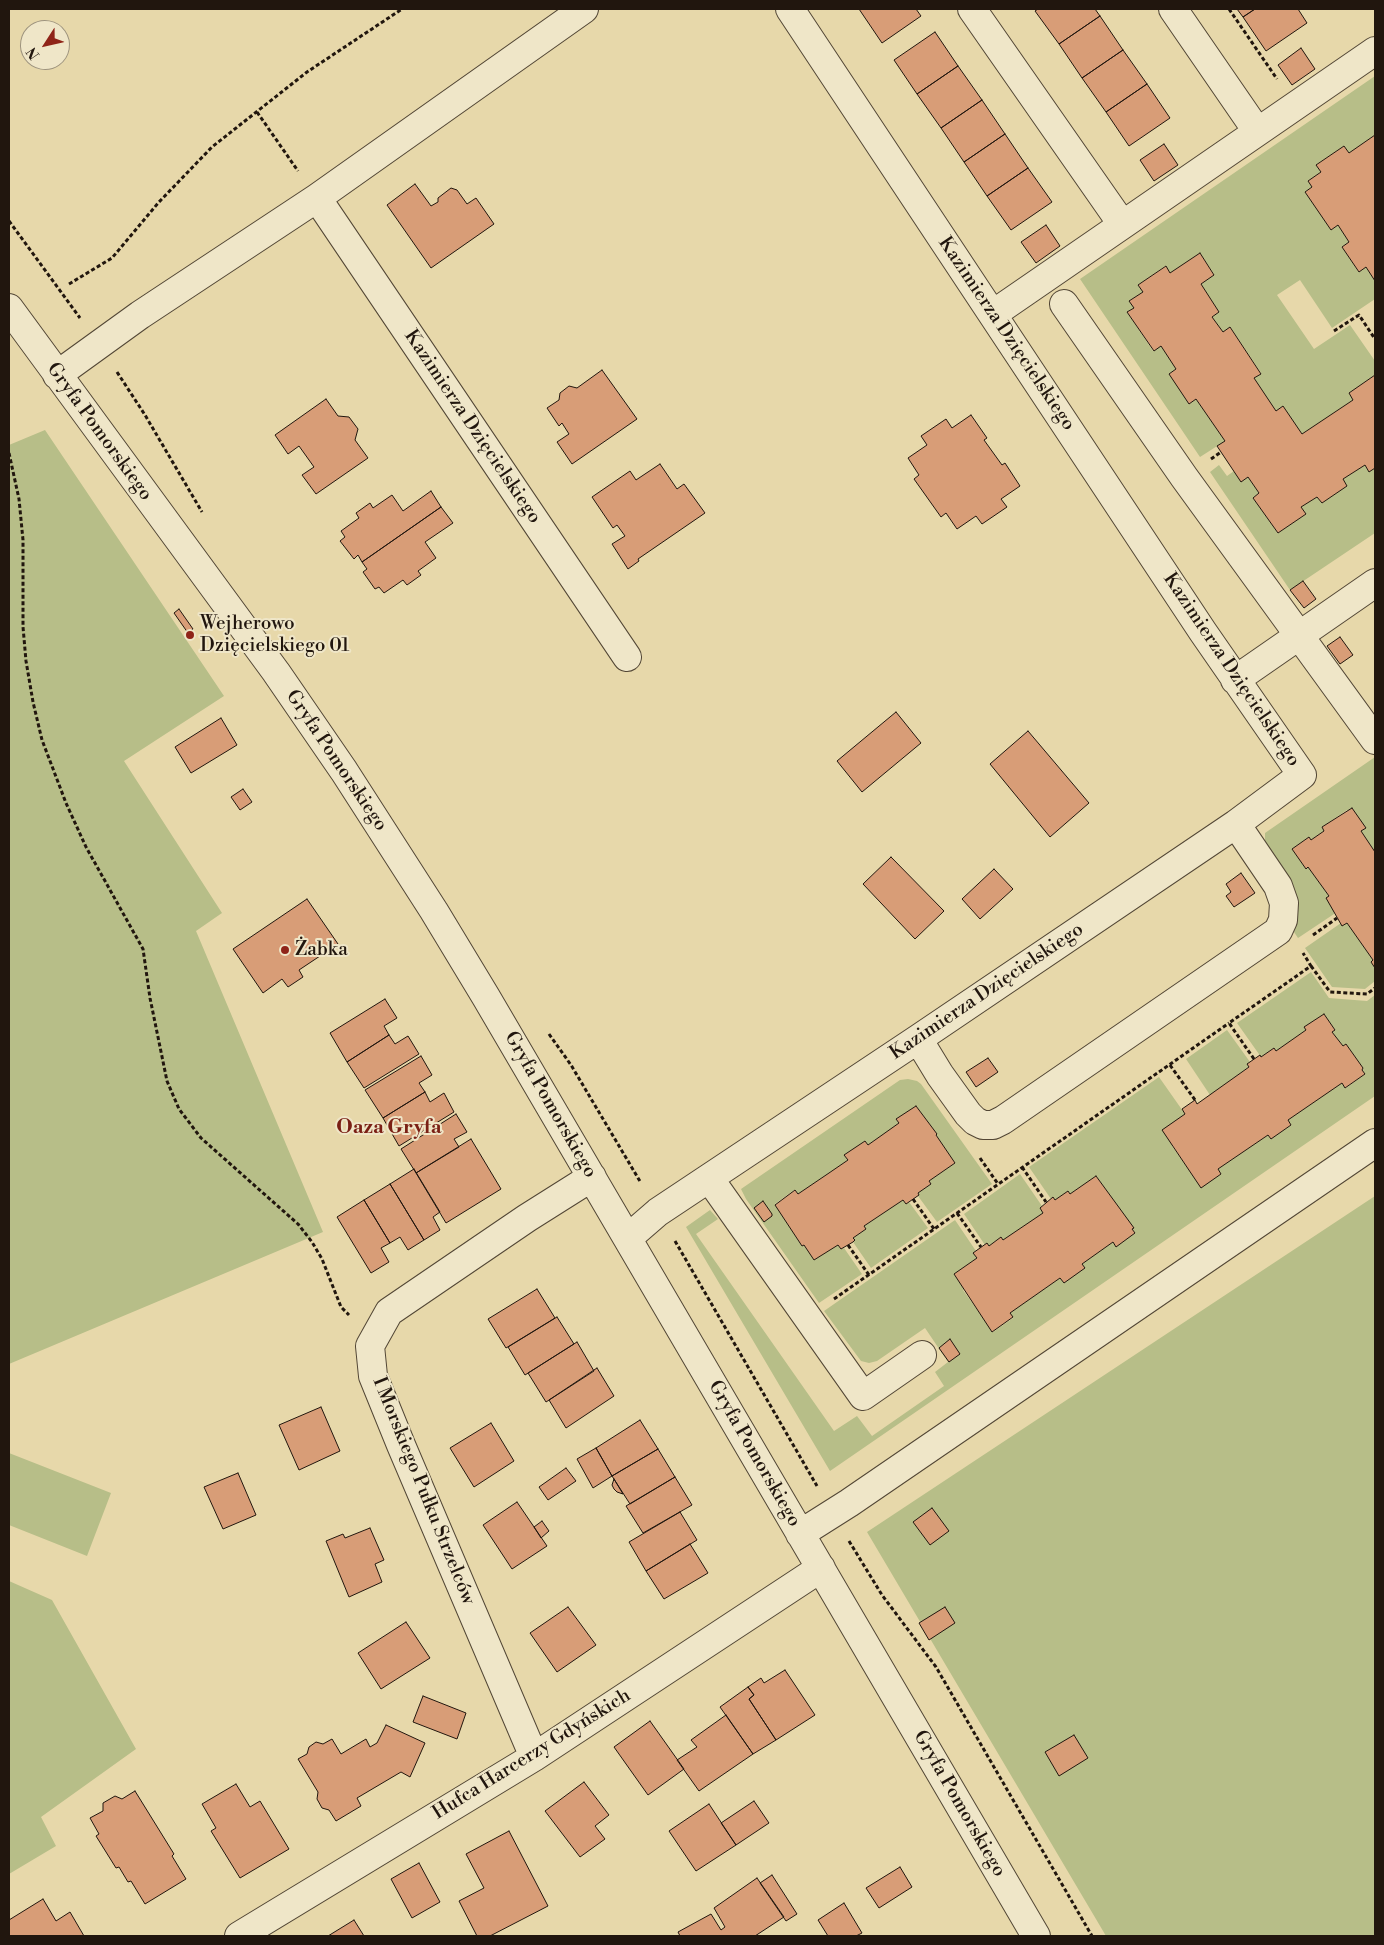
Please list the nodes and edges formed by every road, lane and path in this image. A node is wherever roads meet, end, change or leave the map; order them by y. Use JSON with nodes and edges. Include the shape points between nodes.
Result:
{"nodes":[{"id":1,"x":402,"y":9,"type":"edge"},
{"id":2,"x":584,"y":9,"type":"edge"},
{"id":3,"x":790,"y":9,"type":"edge"},
{"id":4,"x":972,"y":9,"type":"edge"},
{"id":5,"x":1173,"y":9,"type":"edge"},
{"id":6,"x":1229,"y":9,"type":"edge"},
{"id":7,"x":1375,"y":51,"type":"edge"},
{"id":8,"x":1281,"y":84,"type":"dead end"},
{"id":9,"x":257,"y":112,"type":"junction"},
{"id":10,"x":1257,"y":131,"type":"junction"},
{"id":11,"x":317,"y":198,"type":"junction"},
{"id":12,"x":1122,"y":224,"type":"junction"},
{"id":13,"x":68,"y":284,"type":"dead end"},
{"id":14,"x":1064,"y":304,"type":"dead end"},
{"id":15,"x":9,"y":308,"type":"edge"},
{"id":16,"x":993,"y":314,"type":"junction"},
{"id":17,"x":1334,"y":331,"type":"dead end"},
{"id":18,"x":1375,"y":339,"type":"edge"},
{"id":19,"x":57,"y":375,"type":"junction"},
{"id":20,"x":9,"y":453,"type":"edge"},
{"id":21,"x":1375,"y":583,"type":"edge"},
{"id":22,"x":1299,"y":635,"type":"junction"},
{"id":23,"x":627,"y":657,"type":"dead end"},
{"id":24,"x":1235,"y":680,"type":"junction"},
{"id":25,"x":1375,"y":740,"type":"edge"},
{"id":26,"x":1236,"y":824,"type":"junction"},
{"id":27,"x":1337,"y":918,"type":"dead end"},
{"id":28,"x":1280,"y":926,"type":"junction"},
{"id":29,"x":1298,"y":946,"type":"junction"},
{"id":30,"x":1311,"y":966,"type":"junction"},
{"id":31,"x":1375,"y":988,"type":"edge"},
{"id":32,"x":1229,"y":1023,"type":"junction"},
{"id":33,"x":918,"y":1039,"type":"junction"},
{"id":34,"x":1254,"y":1059,"type":"dead end"},
{"id":35,"x":1170,"y":1064,"type":"junction"},
{"id":36,"x":1195,"y":1100,"type":"dead end"},
{"id":37,"x":1375,"y":1143,"type":"edge"},
{"id":38,"x":974,"y":1151,"type":"dead end"},
{"id":39,"x":1022,"y":1168,"type":"junction"},
{"id":40,"x":592,"y":1177,"type":"junction"},
{"id":41,"x":709,"y":1178,"type":"junction"},
{"id":42,"x":998,"y":1184,"type":"junction"},
{"id":43,"x":913,"y":1199,"type":"dead end"},
{"id":44,"x":1046,"y":1202,"type":"dead end"},
{"id":45,"x":957,"y":1213,"type":"junction"},
{"id":46,"x":934,"y":1229,"type":"junction"},
{"id":47,"x":628,"y":1238,"type":"junction"},
{"id":48,"x":848,"y":1244,"type":"dead end"},
{"id":49,"x":982,"y":1247,"type":"dead end"},
{"id":50,"x":869,"y":1275,"type":"junction"},
{"id":51,"x":808,"y":1317,"type":"junction"},
{"id":52,"x":380,"y":1329,"type":"junction"},
{"id":53,"x":922,"y":1355,"type":"dead end"},
{"id":54,"x":800,"y":1534,"type":"junction"},
{"id":55,"x":821,"y":1568,"type":"junction"},
{"id":56,"x":534,"y":1757,"type":"junction"},
{"id":57,"x":239,"y":1936,"type":"edge"},
{"id":58,"x":1036,"y":1936,"type":"edge"}],
"edges":[{"from":1,"to":9,"type":"path","via":[[307,72]]},
{"from":2,"to":11,"type":"street"},
{"from":3,"to":16,"type":"street","name":"Kazimierza Dzięcielskiego"},
{"from":4,"to":12,"type":"street"},
{"from":5,"to":10,"type":"street"},
{"from":6,"to":8,"type":"path"},
{"from":7,"to":10,"type":"street"},
{"from":9,"to":11,"type":"path"},
{"from":9,"to":13,"type":"path","via":[[212,147],[159,202],[112,258]]},
{"from":10,"to":12,"type":"street"},
{"from":11,"to":19,"type":"street","via":[[140,315]]},
{"from":11,"to":23,"type":"street","name":"Kazimierza Dzięcielskiego"},
{"from":12,"to":16,"type":"street"},
{"from":14,"to":22,"type":"street"},
{"from":15,"to":19,"type":"street","name":"Gryfa Pomorskiego"},
{"from":16,"to":24,"type":"street","name":"Kazimierza Dzięcielskiego"},
{"from":17,"to":18,"type":"path","via":[[1359,315]]},
{"from":19,"to":40,"type":"street","name":"Gryfa Pomorskiego","via":[[276,672],[344,771],[482,989]]},
{"from":20,"to":52,"type":"path","via":[[19,499],[23,540],[23,627],[32,702],[42,740],[66,803],[143,949],[167,1081],[179,1110],[201,1138],[298,1224],[322,1259],[341,1307],[353,1320]]},
{"from":21,"to":22,"type":"street"},
{"from":22,"to":24,"type":"street"},
{"from":22,"to":25,"type":"street"},
{"from":24,"to":26,"type":"street","name":"Kazimierza Dzięcielskiego","via":[[1302,775]]},
{"from":26,"to":28,"type":"street","via":[[1278,886],[1284,903]]},
{"from":26,"to":33,"type":"street","name":"Kazimierza Dzięcielskiego"},
{"from":27,"to":29,"type":"path"},
{"from":28,"to":29,"type":"path"},
{"from":28,"to":33,"type":"street","via":[[1270,937],[993,1125],[983,1125],[968,1114]]},
{"from":29,"to":30,"type":"path"},
{"from":30,"to":31,"type":"path","via":[[1330,992],[1366,994]]},
{"from":30,"to":32,"type":"path"},
{"from":32,"to":34,"type":"path"},
{"from":32,"to":35,"type":"path"},
{"from":33,"to":41,"type":"street","name":"Kazimierza Dzięcielskiego"},
{"from":35,"to":36,"type":"path"},
{"from":35,"to":39,"type":"path"},
{"from":37,"to":54,"type":"street"},
{"from":38,"to":42,"type":"path"},
{"from":39,"to":42,"type":"path"},
{"from":39,"to":44,"type":"path"},
{"from":40,"to":47,"type":"street","name":"Gryfa Pomorskiego"},
{"from":40,"to":52,"type":"street","name":"I Morskiego Pułku Strzelców","via":[[388,1312]]},
{"from":41,"to":47,"type":"street","name":"Kazimierza Dzięcielskiego","via":[[658,1212]]},
{"from":41,"to":51,"type":"street"},
{"from":42,"to":45,"type":"path"},
{"from":43,"to":46,"type":"path"},
{"from":45,"to":46,"type":"path"},
{"from":45,"to":49,"type":"path"},
{"from":46,"to":50,"type":"path"},
{"from":47,"to":54,"type":"street","name":"Gryfa Pomorskiego"},
{"from":48,"to":50,"type":"path"},
{"from":50,"to":51,"type":"path"},
{"from":51,"to":53,"type":"street","via":[[863,1396]]},
{"from":52,"to":56,"type":"street","name":"I Morskiego Pułku Strzelców","via":[[370,1346],[373,1376]]},
{"from":54,"to":55,"type":"street","name":"Gryfa Pomorskiego"},
{"from":55,"to":56,"type":"street","name":"Hufca Harcerzy Gdyńskich"},
{"from":55,"to":58,"type":"street","name":"Gryfa Pomorskiego"},
{"from":56,"to":57,"type":"street","name":"Hufca Harcerzy Gdyńskich"}]}
